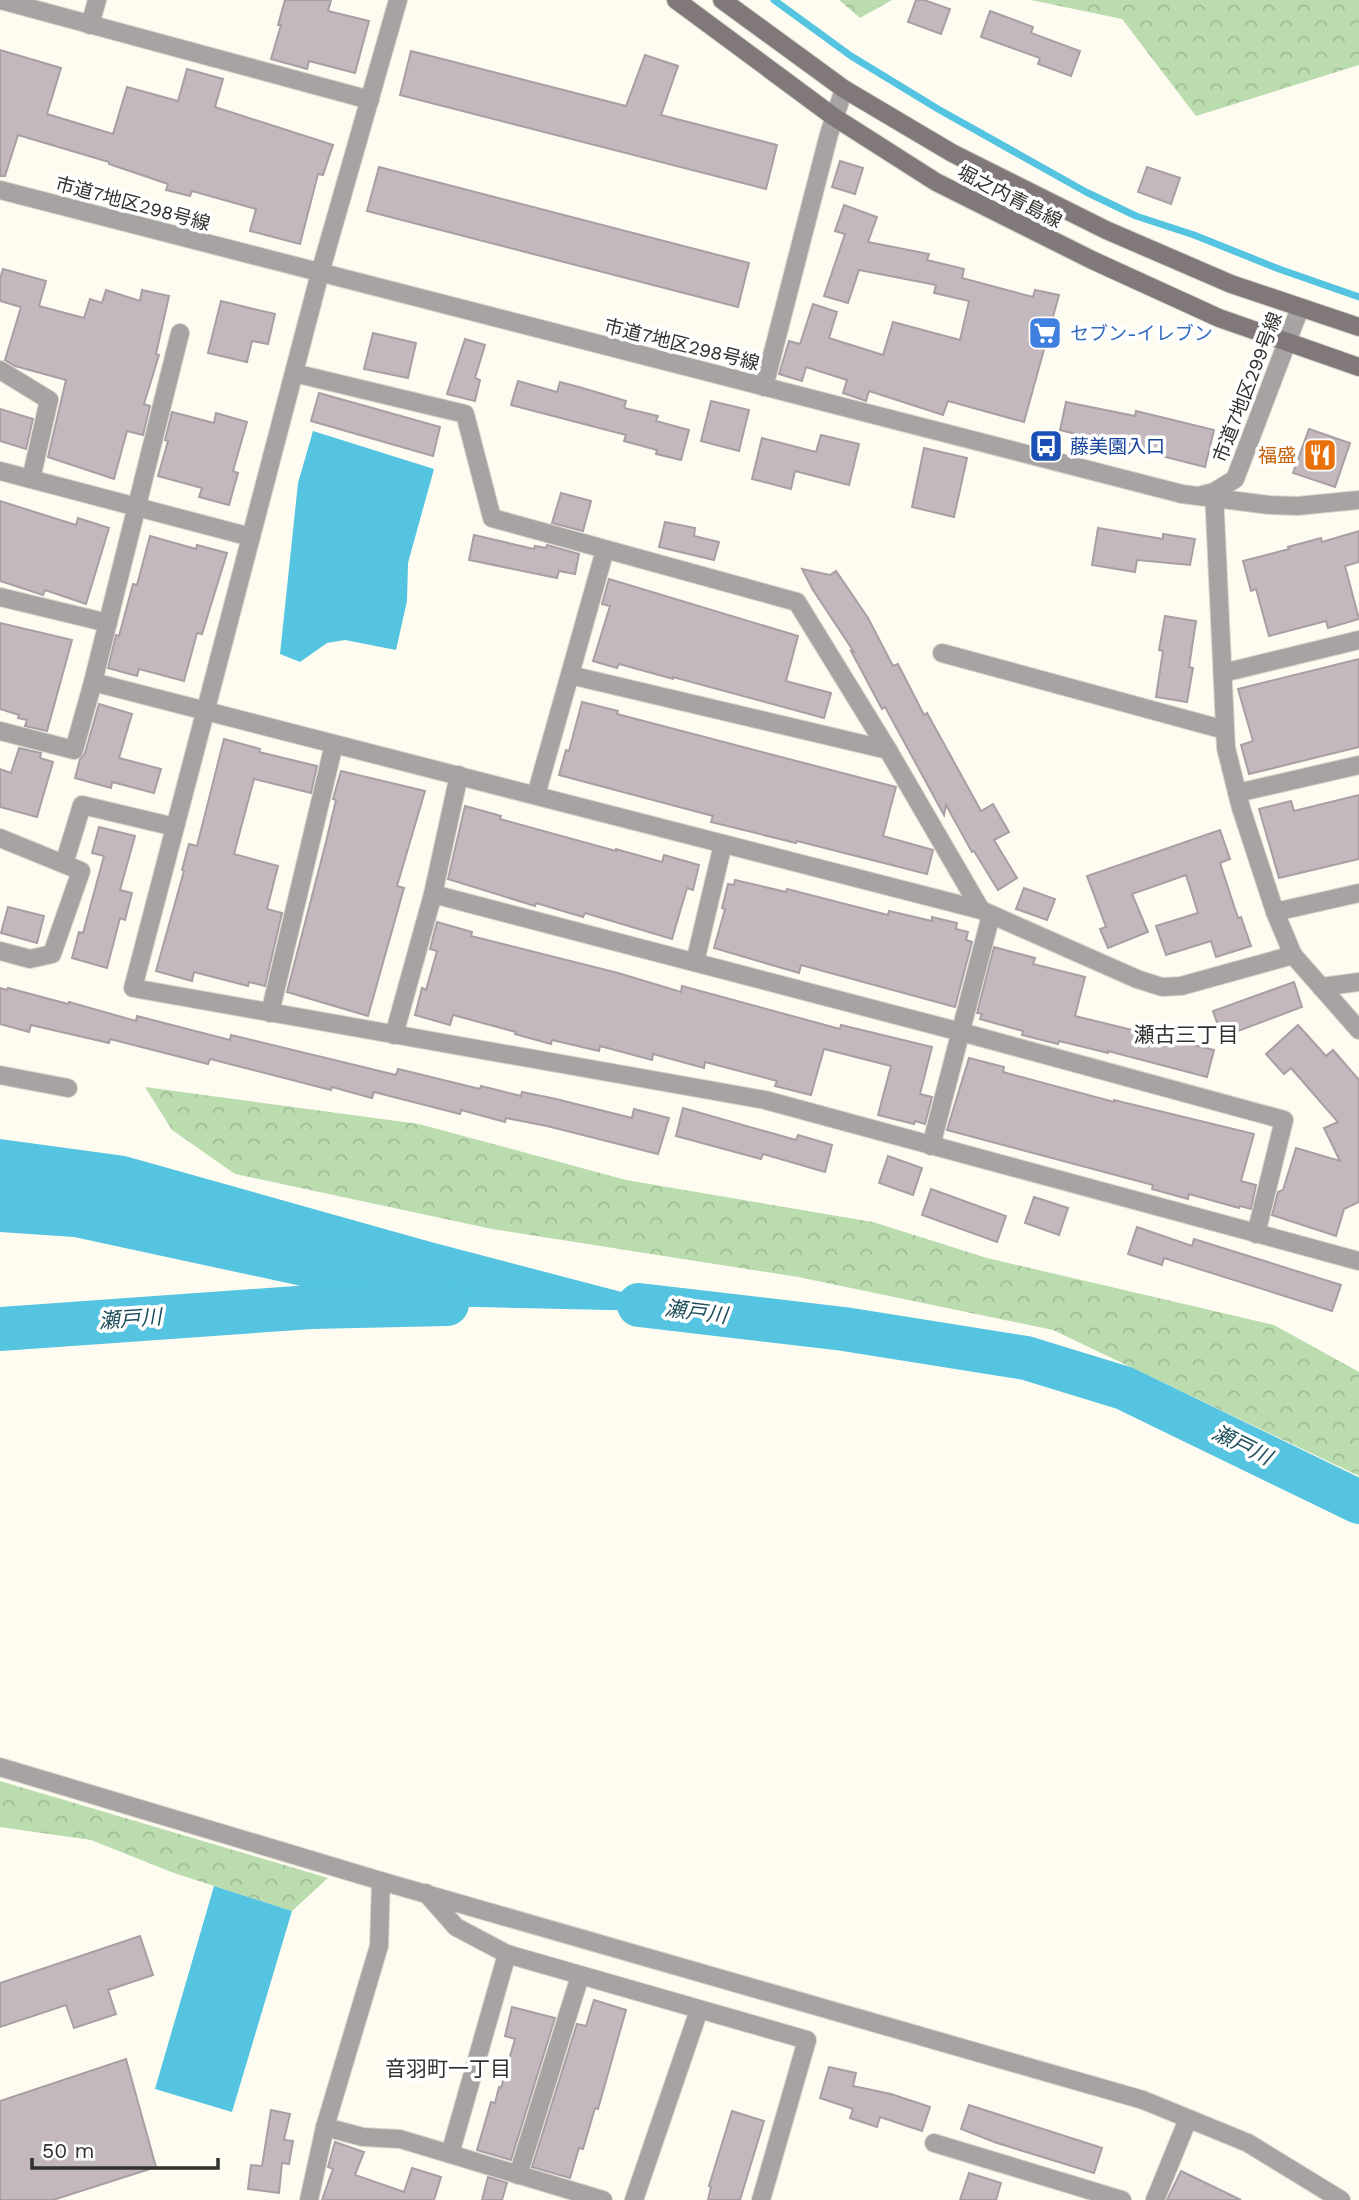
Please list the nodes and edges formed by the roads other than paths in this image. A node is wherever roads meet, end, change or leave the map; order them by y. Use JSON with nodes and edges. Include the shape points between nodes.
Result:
{"nodes":[{"id":1,"x":0,"y":0,"type":"edge"},
{"id":2,"x":97,"y":0,"type":"edge"},
{"id":3,"x":398,"y":0,"type":"edge"},
{"id":4,"x":676,"y":0,"type":"edge"},
{"id":5,"x":722,"y":0,"type":"edge"},
{"id":6,"x":90,"y":24,"type":"junction"},
{"id":7,"x":844,"y":89,"type":"junction"},
{"id":8,"x":370,"y":100,"type":"junction"},
{"id":9,"x":834,"y":117,"type":"junction"},
{"id":10,"x":0,"y":190,"type":"edge"},
{"id":11,"x":320,"y":273,"type":"junction"},
{"id":12,"x":1300,"y":308,"type":"junction"},
{"id":13,"x":1359,"y":327,"type":"edge"},
{"id":14,"x":180,"y":333,"type":"dead end"},
{"id":15,"x":1286,"y":344,"type":"junction"},
{"id":16,"x":1359,"y":368,"type":"edge"},
{"id":17,"x":0,"y":370,"type":"edge"},
{"id":18,"x":294,"y":373,"type":"junction"},
{"id":19,"x":764,"y":387,"type":"junction"},
{"id":20,"x":0,"y":471,"type":"edge"},
{"id":21,"x":31,"y":479,"type":"junction"},
{"id":22,"x":1214,"y":496,"type":"junction"},
{"id":23,"x":1359,"y":500,"type":"edge"},
{"id":24,"x":137,"y":508,"type":"junction"},
{"id":25,"x":251,"y":537,"type":"junction"},
{"id":26,"x":606,"y":550,"type":"junction"},
{"id":27,"x":0,"y":597,"type":"edge"},
{"id":28,"x":108,"y":623,"type":"junction"},
{"id":29,"x":1359,"y":640,"type":"edge"},
{"id":30,"x":942,"y":653,"type":"dead end"},
{"id":31,"x":1223,"y":673,"type":"junction"},
{"id":32,"x":570,"y":675,"type":"junction"},
{"id":33,"x":93,"y":682,"type":"junction"},
{"id":34,"x":205,"y":711,"type":"junction"},
{"id":35,"x":1225,"y":730,"type":"junction"},
{"id":36,"x":0,"y":731,"type":"edge"},
{"id":37,"x":334,"y":744,"type":"junction"},
{"id":38,"x":888,"y":750,"type":"junction"},
{"id":39,"x":1359,"y":765,"type":"edge"},
{"id":40,"x":459,"y":775,"type":"junction"},
{"id":41,"x":1237,"y":793,"type":"junction"},
{"id":42,"x":536,"y":795,"type":"junction"},
{"id":43,"x":175,"y":827,"type":"junction"},
{"id":44,"x":0,"y":838,"type":"edge"},
{"id":45,"x":723,"y":844,"type":"junction"},
{"id":46,"x":64,"y":864,"type":"junction"},
{"id":47,"x":1359,"y":893,"type":"edge"},
{"id":48,"x":433,"y":894,"type":"junction"},
{"id":49,"x":986,"y":912,"type":"junction"},
{"id":50,"x":1275,"y":912,"type":"junction"},
{"id":51,"x":0,"y":951,"type":"edge"},
{"id":52,"x":1293,"y":955,"type":"junction"},
{"id":53,"x":695,"y":962,"type":"junction"},
{"id":54,"x":1359,"y":982,"type":"edge"},
{"id":55,"x":1321,"y":987,"type":"junction"},
{"id":56,"x":270,"y":1013,"type":"junction"},
{"id":57,"x":1359,"y":1030,"type":"edge"},
{"id":58,"x":961,"y":1032,"type":"junction"},
{"id":59,"x":394,"y":1035,"type":"junction"},
{"id":60,"x":0,"y":1074,"type":"edge"},
{"id":61,"x":68,"y":1088,"type":"dead end"},
{"id":62,"x":931,"y":1146,"type":"junction"},
{"id":63,"x":1256,"y":1234,"type":"junction"},
{"id":64,"x":1359,"y":1261,"type":"edge"},
{"id":65,"x":0,"y":1767,"type":"edge"},
{"id":66,"x":381,"y":1881,"type":"junction"},
{"id":67,"x":426,"y":1893,"type":"junction"},
{"id":68,"x":507,"y":1954,"type":"junction"},
{"id":69,"x":580,"y":1976,"type":"junction"},
{"id":70,"x":699,"y":2010,"type":"junction"},
{"id":71,"x":1188,"y":2119,"type":"junction"},
{"id":72,"x":326,"y":2127,"type":"junction"},
{"id":73,"x":934,"y":2143,"type":"dead end"},
{"id":74,"x":450,"y":2154,"type":"junction"},
{"id":75,"x":518,"y":2175,"type":"junction"},
{"id":76,"x":309,"y":2200,"type":"edge"},
{"id":77,"x":603,"y":2200,"type":"edge"},
{"id":78,"x":634,"y":2200,"type":"edge"},
{"id":79,"x":761,"y":2200,"type":"edge"},
{"id":80,"x":1122,"y":2200,"type":"edge"},
{"id":81,"x":1155,"y":2200,"type":"edge"},
{"id":82,"x":1341,"y":2200,"type":"edge"}],
"edges":[{"from":1,"to":6,"type":"street"},
{"from":2,"to":6,"type":"street"},
{"from":3,"to":8,"type":"street"},
{"from":4,"to":9,"type":"main road","name":"堀之内青島線"},
{"from":5,"to":7,"type":"main road","name":"堀之内青島線"},
{"from":6,"to":8,"type":"street"},
{"from":7,"to":9,"type":"street"},
{"from":7,"to":12,"type":"main road","name":"堀之内青島線","via":[[952,153],[1107,230],[1231,284]]},
{"from":8,"to":11,"type":"street"},
{"from":9,"to":15,"type":"main road","name":"堀之内青島線","via":[[936,182],[1219,318]]},
{"from":9,"to":19,"type":"street"},
{"from":10,"to":11,"type":"street","name":"市道7地区298号線"},
{"from":11,"to":18,"type":"street"},
{"from":11,"to":19,"type":"street","name":"市道7地区298号線"},
{"from":12,"to":13,"type":"main road","name":"堀之内青島線"},
{"from":12,"to":15,"type":"street","name":"市道7地区299号線"},
{"from":14,"to":24,"type":"street"},
{"from":15,"to":16,"type":"main road","name":"堀之内青島線"},
{"from":15,"to":22,"type":"street","name":"市道7地区299号線","via":[[1235,479]]},
{"from":17,"to":21,"type":"street","via":[[50,400]]},
{"from":18,"to":25,"type":"street"},
{"from":18,"to":26,"type":"street","via":[[465,414],[492,518]]},
{"from":19,"to":22,"type":"street","name":"市道7地区298号線","via":[[1195,496]]},
{"from":20,"to":21,"type":"street"},
{"from":21,"to":24,"type":"street"},
{"from":22,"to":23,"type":"street","name":"市道7地区298号線","via":[[1297,506]]},
{"from":22,"to":31,"type":"street"},
{"from":24,"to":25,"type":"street"},
{"from":24,"to":28,"type":"street"},
{"from":25,"to":34,"type":"street"},
{"from":26,"to":32,"type":"street"},
{"from":26,"to":38,"type":"street","via":[[797,603]]},
{"from":27,"to":28,"type":"street"},
{"from":28,"to":33,"type":"street"},
{"from":29,"to":31,"type":"street"},
{"from":30,"to":35,"type":"street"},
{"from":31,"to":35,"type":"street"},
{"from":32,"to":38,"type":"street"},
{"from":32,"to":42,"type":"street"},
{"from":33,"to":34,"type":"street"},
{"from":33,"to":36,"type":"street","via":[[74,750]]},
{"from":34,"to":37,"type":"street"},
{"from":34,"to":43,"type":"street"},
{"from":35,"to":41,"type":"street"},
{"from":37,"to":40,"type":"street"},
{"from":37,"to":56,"type":"street"},
{"from":38,"to":49,"type":"street"},
{"from":39,"to":41,"type":"street"},
{"from":40,"to":42,"type":"street"},
{"from":40,"to":48,"type":"street"},
{"from":41,"to":50,"type":"street"},
{"from":42,"to":45,"type":"street"},
{"from":43,"to":46,"type":"street","via":[[82,805]]},
{"from":43,"to":56,"type":"street","via":[[133,988]]},
{"from":44,"to":46,"type":"street"},
{"from":45,"to":49,"type":"street"},
{"from":45,"to":53,"type":"street"},
{"from":46,"to":51,"type":"street","via":[[80,871],[52,954],[30,959]]},
{"from":47,"to":50,"type":"street"},
{"from":48,"to":53,"type":"street"},
{"from":48,"to":59,"type":"street"},
{"from":49,"to":52,"type":"street","via":[[1162,987],[1181,986]]},
{"from":49,"to":58,"type":"street"},
{"from":50,"to":52,"type":"street"},
{"from":52,"to":55,"type":"street"},
{"from":53,"to":58,"type":"street"},
{"from":54,"to":55,"type":"street"},
{"from":55,"to":57,"type":"street"},
{"from":56,"to":59,"type":"street"},
{"from":58,"to":62,"type":"street"},
{"from":58,"to":63,"type":"street","via":[[1284,1120]]},
{"from":59,"to":62,"type":"street","via":[[765,1100]]},
{"from":60,"to":61,"type":"street"},
{"from":62,"to":63,"type":"street"},
{"from":63,"to":64,"type":"street"},
{"from":65,"to":66,"type":"street"},
{"from":66,"to":67,"type":"street"},
{"from":66,"to":72,"type":"street","via":[[379,1945]]},
{"from":67,"to":68,"type":"street","via":[[456,1927]]},
{"from":67,"to":71,"type":"street","via":[[1143,2101]]},
{"from":68,"to":69,"type":"street"},
{"from":68,"to":74,"type":"street"},
{"from":69,"to":70,"type":"street"},
{"from":69,"to":75,"type":"street"},
{"from":70,"to":78,"type":"street"},
{"from":70,"to":79,"type":"street","via":[[807,2040]]},
{"from":71,"to":81,"type":"street"},
{"from":71,"to":82,"type":"street","via":[[1248,2143]]},
{"from":72,"to":74,"type":"street","via":[[363,2137],[400,2139]]},
{"from":72,"to":76,"type":"street"},
{"from":73,"to":80,"type":"street"},
{"from":74,"to":75,"type":"street"},
{"from":75,"to":77,"type":"street"}]}
